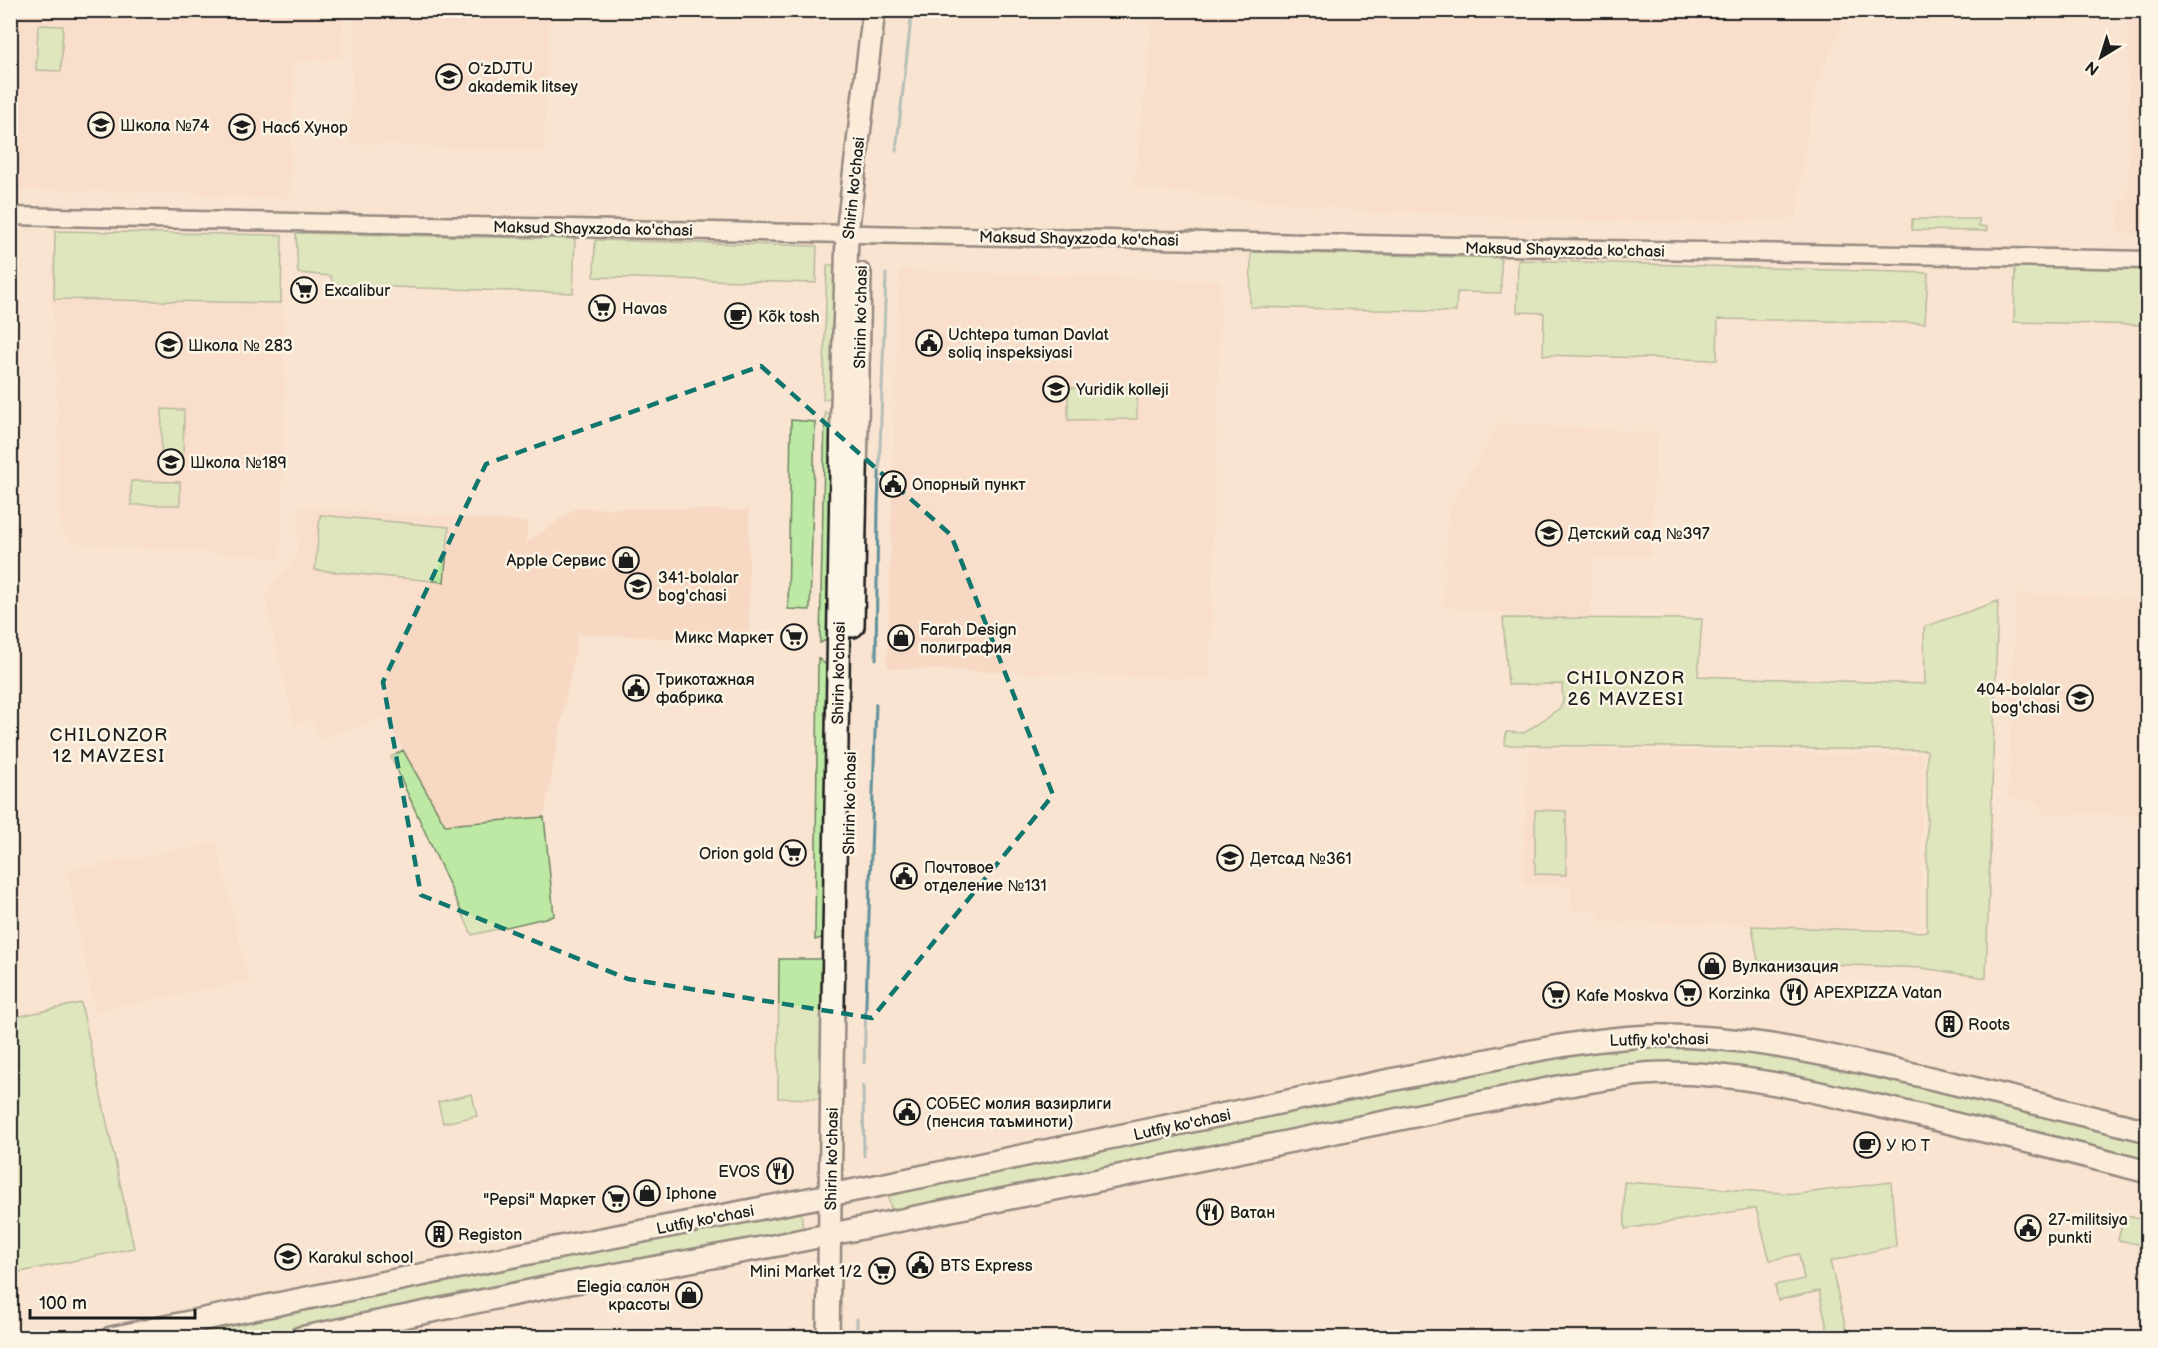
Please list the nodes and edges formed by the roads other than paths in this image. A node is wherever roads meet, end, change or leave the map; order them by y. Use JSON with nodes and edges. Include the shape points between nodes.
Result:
{"nodes":[{"id":1,"x":874,"y":10,"type":"edge"},
{"id":2,"x":886,"y":10,"type":"edge"},
{"id":3,"x":10,"y":216,"type":"edge"},
{"id":4,"x":854,"y":234,"type":"junction"},
{"id":5,"x":2148,"y":260,"type":"edge"},
{"id":6,"x":2148,"y":1131,"type":"edge"},
{"id":7,"x":2148,"y":1172,"type":"edge"},
{"id":8,"x":835,"y":1194,"type":"junction"},
{"id":9,"x":835,"y":1233,"type":"junction"},
{"id":10,"x":111,"y":1338,"type":"edge"},
{"id":11,"x":300,"y":1338,"type":"edge"},
{"id":12,"x":828,"y":1338,"type":"edge"},
{"id":13,"x":839,"y":1338,"type":"edge"}],
"edges":[{"from":1,"to":4,"type":"main road","name":"Shirin ko'chasi"},
{"from":2,"to":4,"type":"main road","name":"Shirin ko'chasi"},
{"from":3,"to":4,"type":"street","name":"Maksud Shayxzoda ko'chasi"},
{"from":4,"to":5,"type":"street","name":"Maksud Shayxzoda ko'chasi"},
{"from":4,"to":8,"type":"main road","name":"Shirin ko'chasi"},
{"from":6,"to":8,"type":"main road","name":"Lutfiy ko'chasi","via":[[1974,1087],[1784,1047],[1723,1039],[1643,1036],[1522,1053]]},
{"from":7,"to":9,"type":"main road","name":"Lutfiy ko'chasi","via":[[1791,1086],[1728,1076],[1664,1073],[1558,1087]]},
{"from":8,"to":9,"type":"main road","name":"Shirin ko'chasi"},
{"from":8,"to":10,"type":"main road","name":"Lutfiy ko'chasi"},
{"from":9,"to":11,"type":"main road","name":"Lutfiy ko'chasi"},
{"from":9,"to":12,"type":"main road","name":"Shirin ko'chasi"},
{"from":9,"to":13,"type":"main road","name":"Shirin ko'chasi"}]}
